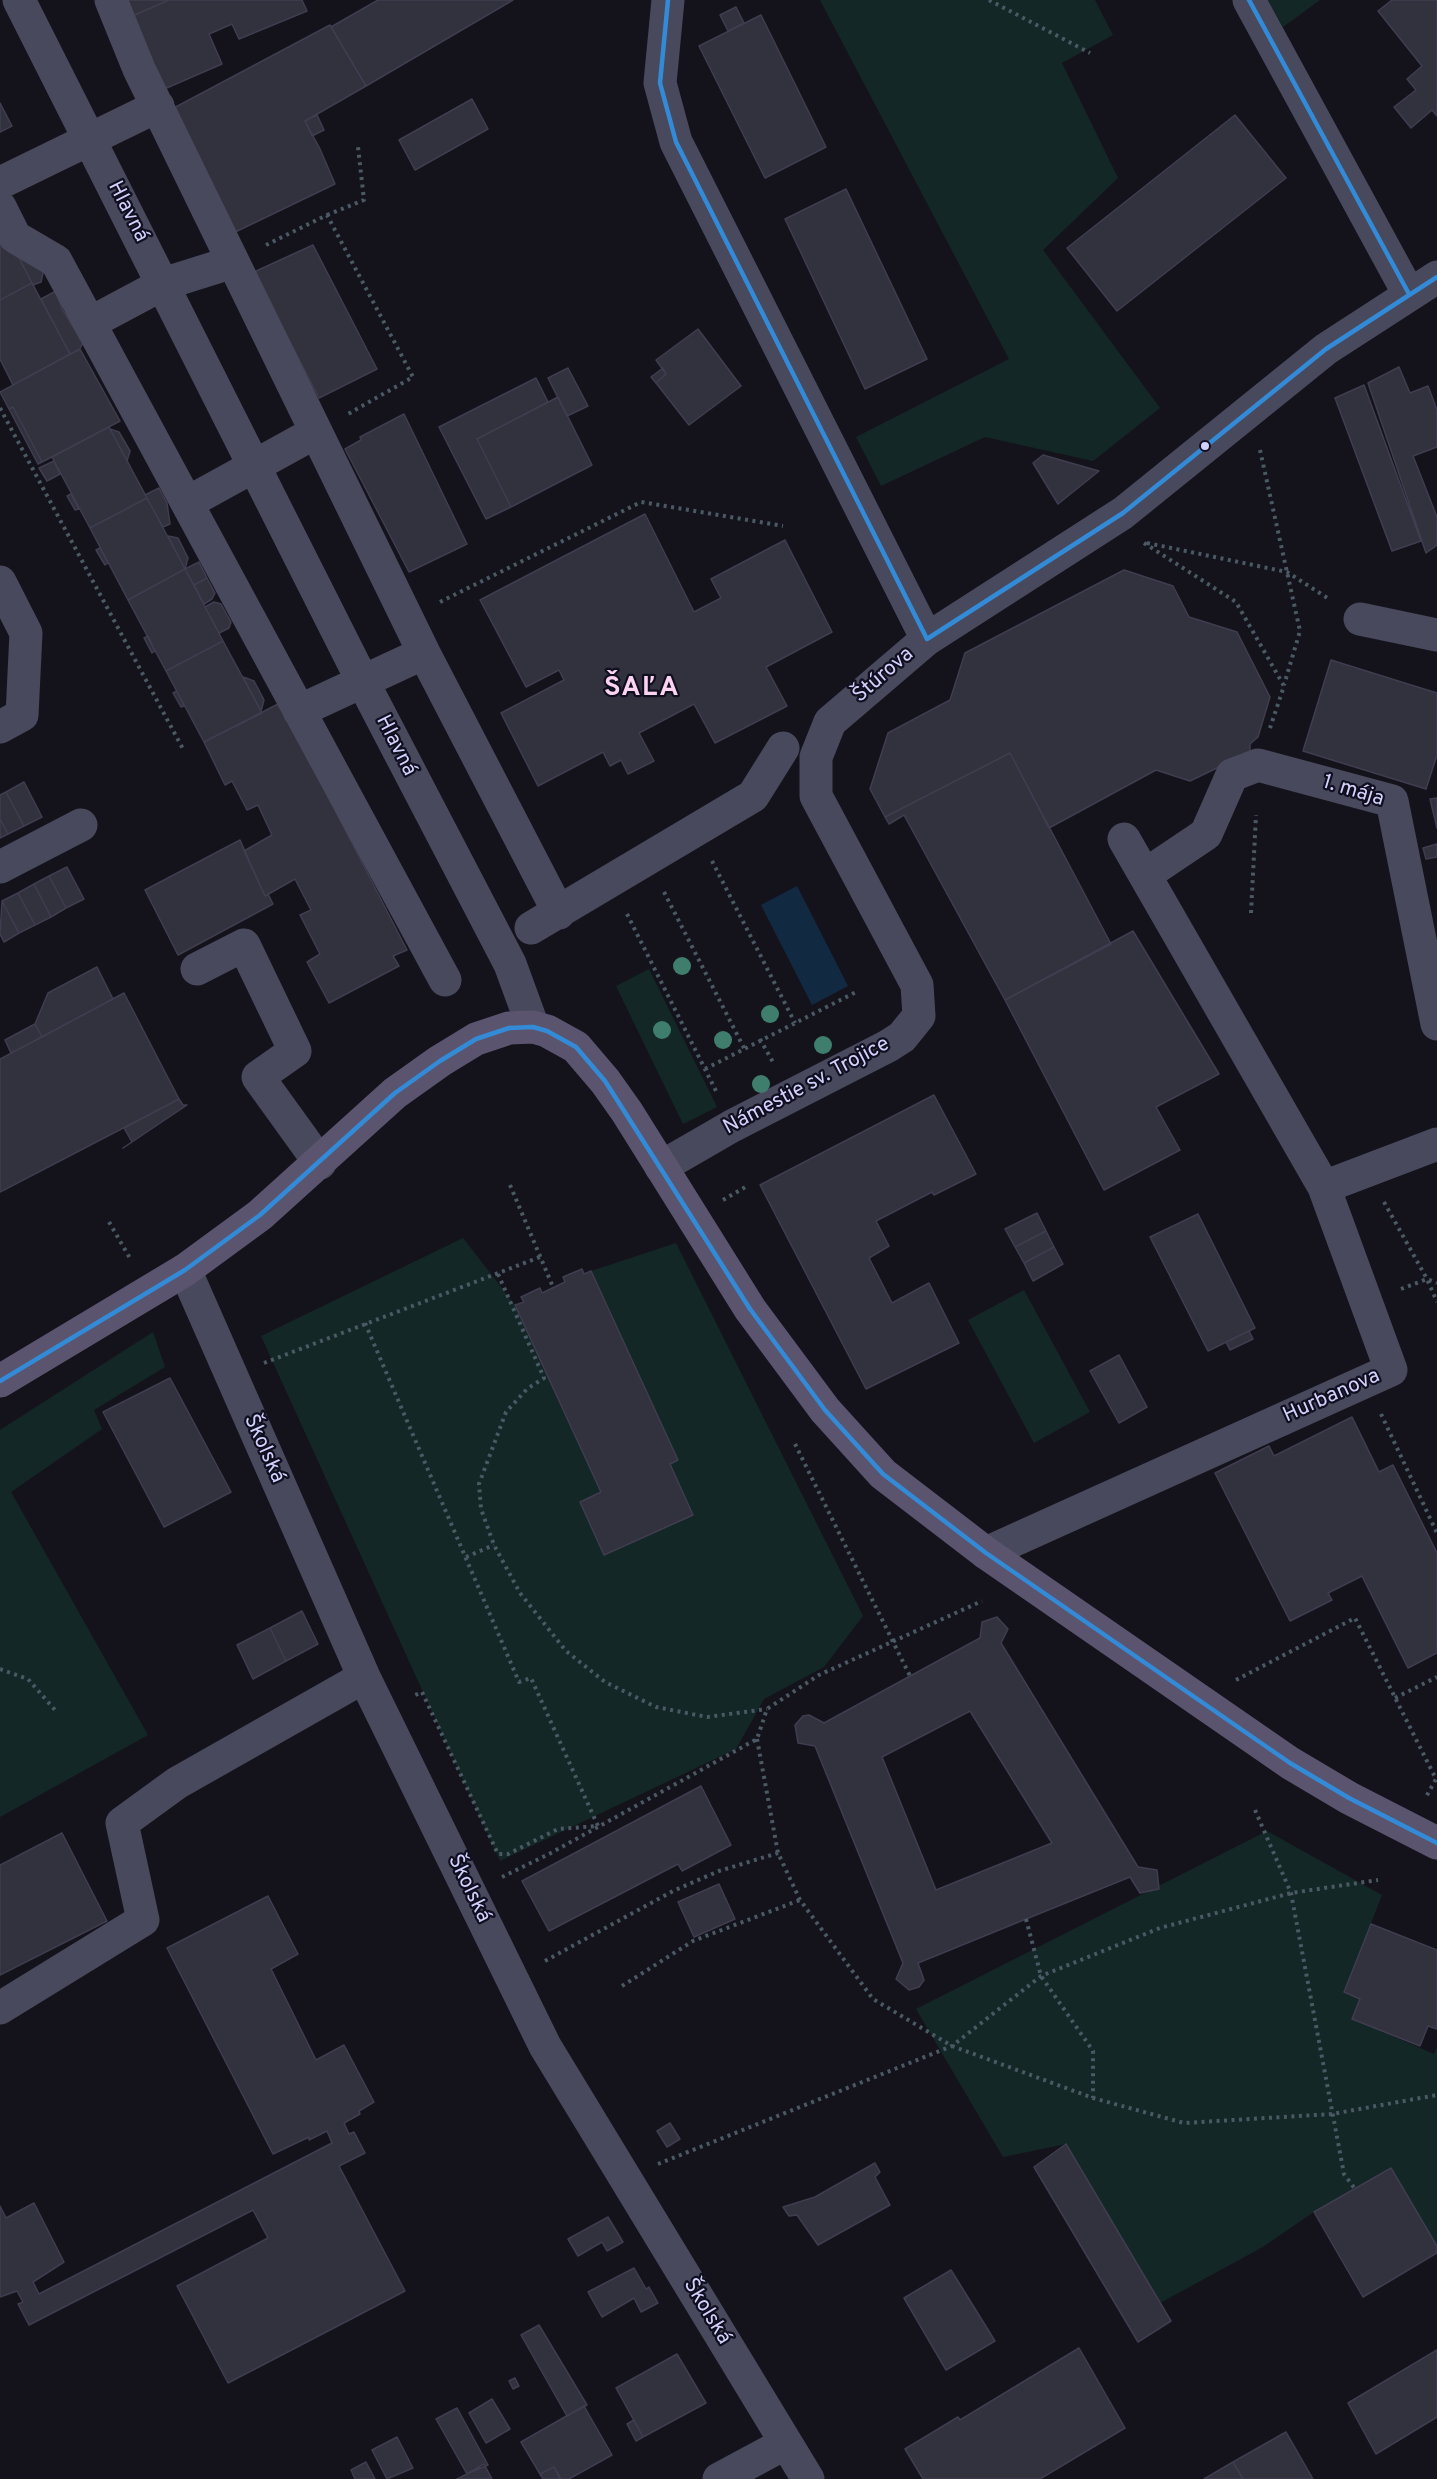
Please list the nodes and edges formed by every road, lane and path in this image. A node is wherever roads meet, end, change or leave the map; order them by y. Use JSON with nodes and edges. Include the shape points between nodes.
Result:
{"nodes":[{"id":1,"x":20,"y":0,"type":"edge"},
{"id":2,"x":111,"y":0,"type":"edge"},
{"id":3,"x":668,"y":0,"type":"edge"},
{"id":4,"x":989,"y":0,"type":"edge"},
{"id":5,"x":1249,"y":0,"type":"edge"},
{"id":6,"x":1090,"y":53,"type":"dead end"},
{"id":7,"x":158,"y":106,"type":"junction"},
{"id":8,"x":90,"y":139,"type":"junction"},
{"id":9,"x":358,"y":147,"type":"dead end"},
{"id":10,"x":0,"y":183,"type":"edge"},
{"id":11,"x":0,"y":207,"type":"edge"},
{"id":12,"x":327,"y":215,"type":"junction"},
{"id":13,"x":233,"y":262,"type":"junction"},
{"id":14,"x":1437,"y":277,"type":"edge"},
{"id":15,"x":163,"y":284,"type":"junction"},
{"id":16,"x":1409,"y":294,"type":"junction"},
{"id":17,"x":90,"y":323,"type":"junction"},
{"id":18,"x":0,"y":408,"type":"edge"},
{"id":19,"x":316,"y":432,"type":"junction"},
{"id":20,"x":1260,"y":449,"type":"dead end"},
{"id":21,"x":254,"y":465,"type":"junction"},
{"id":22,"x":186,"y":503,"type":"junction"},
{"id":23,"x":783,"y":526,"type":"dead end"},
{"id":24,"x":1287,"y":572,"type":"junction"},
{"id":25,"x":0,"y":582,"type":"edge"},
{"id":26,"x":408,"y":619,"type":"junction"},
{"id":27,"x":1360,"y":620,"type":"joint"},
{"id":28,"x":1437,"y":635,"type":"edge"},
{"id":29,"x":927,"y":639,"type":"junction"},
{"id":30,"x":424,"y":653,"type":"junction"},
{"id":31,"x":362,"y":680,"type":"junction"},
{"id":32,"x":1284,"y":686,"type":"junction"},
{"id":33,"x":299,"y":711,"type":"junction"},
{"id":34,"x":0,"y":727,"type":"edge"},
{"id":35,"x":783,"y":748,"type":"dead end"},
{"id":36,"x":183,"y":749,"type":"dead end"},
{"id":37,"x":816,"y":757,"type":"joint"},
{"id":38,"x":1258,"y":765,"type":"junction"},
{"id":39,"x":81,"y":825,"type":"dead end"},
{"id":40,"x":697,"y":830,"type":"junction"},
{"id":41,"x":1124,"y":839,"type":"dead end"},
{"id":42,"x":648,"y":860,"type":"junction"},
{"id":43,"x":0,"y":867,"type":"edge"},
{"id":44,"x":1145,"y":875,"type":"junction"},
{"id":45,"x":611,"y":882,"type":"junction"},
{"id":46,"x":1251,"y":913,"type":"dead end"},
{"id":47,"x":197,"y":969,"type":"dead end"},
{"id":48,"x":445,"y":980,"type":"dead end"},
{"id":49,"x":858,"y":991,"type":"dead end"},
{"id":50,"x":795,"y":1023,"type":"junction"},
{"id":51,"x":1437,"y":1024,"type":"edge"},
{"id":52,"x":532,"y":1028,"type":"junction"},
{"id":53,"x":744,"y":1048,"type":"junction"},
{"id":54,"x":705,"y":1069,"type":"junction"},
{"id":55,"x":720,"y":1098,"type":"dead end"},
{"id":56,"x":1437,"y":1144,"type":"edge"},
{"id":57,"x":320,"y":1163,"type":"junction"},
{"id":58,"x":661,"y":1167,"type":"junction"},
{"id":59,"x":510,"y":1185,"type":"dead end"},
{"id":60,"x":747,"y":1186,"type":"dead end"},
{"id":61,"x":1324,"y":1187,"type":"junction"},
{"id":62,"x":1389,"y":1193,"type":"dead end"},
{"id":63,"x":715,"y":1205,"type":"dead end"},
{"id":64,"x":109,"y":1221,"type":"dead end"},
{"id":65,"x":540,"y":1257,"type":"junction"},
{"id":66,"x":132,"y":1262,"type":"dead end"},
{"id":67,"x":185,"y":1270,"type":"junction"},
{"id":68,"x":498,"y":1274,"type":"junction"},
{"id":69,"x":553,"y":1287,"type":"dead end"},
{"id":70,"x":1437,"y":1302,"type":"edge"},
{"id":71,"x":365,"y":1323,"type":"junction"},
{"id":72,"x":255,"y":1366,"type":"dead end"},
{"id":73,"x":1391,"y":1370,"type":"junction"},
{"id":74,"x":0,"y":1381,"type":"edge"},
{"id":75,"x":795,"y":1444,"type":"dead end"},
{"id":76,"x":1437,"y":1533,"type":"edge"},
{"id":77,"x":495,"y":1545,"type":"junction"},
{"id":78,"x":986,"y":1553,"type":"junction"},
{"id":79,"x":466,"y":1557,"type":"junction"},
{"id":80,"x":982,"y":1601,"type":"dead end"},
{"id":81,"x":892,"y":1640,"type":"junction"},
{"id":82,"x":0,"y":1669,"type":"edge"},
{"id":83,"x":910,"y":1676,"type":"dead end"},
{"id":84,"x":364,"y":1677,"type":"junction"},
{"id":85,"x":1437,"y":1677,"type":"edge"},
{"id":86,"x":1235,"y":1681,"type":"dead end"},
{"id":87,"x":412,"y":1697,"type":"dead end"},
{"id":88,"x":1395,"y":1698,"type":"junction"},
{"id":89,"x":767,"y":1709,"type":"junction"},
{"id":90,"x":55,"y":1710,"type":"dead end"},
{"id":91,"x":758,"y":1739,"type":"junction"},
{"id":92,"x":1423,"y":1802,"type":"dead end"},
{"id":93,"x":1255,"y":1810,"type":"dead end"},
{"id":94,"x":598,"y":1826,"type":"junction"},
{"id":95,"x":1437,"y":1843,"type":"edge"},
{"id":96,"x":778,"y":1853,"type":"junction"},
{"id":97,"x":506,"y":1875,"type":"dead end"},
{"id":98,"x":1378,"y":1880,"type":"dead end"},
{"id":99,"x":1292,"y":1893,"type":"junction"},
{"id":100,"x":801,"y":1900,"type":"junction"},
{"id":101,"x":1026,"y":1919,"type":"dead end"},
{"id":102,"x":541,"y":1963,"type":"dead end"},
{"id":103,"x":1041,"y":1976,"type":"junction"},
{"id":104,"x":622,"y":1986,"type":"dead end"},
{"id":105,"x":0,"y":2008,"type":"edge"},
{"id":106,"x":952,"y":2046,"type":"junction"},
{"id":107,"x":1437,"y":2095,"type":"edge"},
{"id":108,"x":1093,"y":2098,"type":"junction"},
{"id":109,"x":1332,"y":2114,"type":"junction"},
{"id":110,"x":624,"y":2176,"type":"junction"},
{"id":111,"x":1355,"y":2188,"type":"dead end"},
{"id":112,"x":786,"y":2443,"type":"junction"},
{"id":113,"x":719,"y":2479,"type":"edge"},
{"id":114,"x":808,"y":2479,"type":"edge"}],
"edges":[{"from":1,"to":8,"type":"street","name":"Hlavná"},
{"from":2,"to":7,"type":"street"},
{"from":3,"to":29,"type":"street","via":[[660,83],[676,142]]},
{"from":4,"to":6,"type":"path"},
{"from":5,"to":16,"type":"street"},
{"from":7,"to":8,"type":"street"},
{"from":7,"to":13,"type":"street"},
{"from":8,"to":10,"type":"street"},
{"from":8,"to":15,"type":"street","name":"Hlavná"},
{"from":9,"to":12,"type":"path","via":[[364,200]]},
{"from":11,"to":17,"type":"street","via":[[15,237],[56,261]]},
{"from":12,"to":13,"type":"path"},
{"from":12,"to":19,"type":"path","via":[[413,377]]},
{"from":13,"to":15,"type":"street"},
{"from":13,"to":19,"type":"street"},
{"from":14,"to":16,"type":"street","name":"Štúrova"},
{"from":15,"to":17,"type":"street"},
{"from":15,"to":21,"type":"street","name":"Hlavná"},
{"from":16,"to":29,"type":"street","name":"Štúrova","via":[[1326,349],[1123,513]]},
{"from":17,"to":22,"type":"street"},
{"from":18,"to":36,"type":"path"},
{"from":19,"to":21,"type":"street"},
{"from":19,"to":26,"type":"street"},
{"from":20,"to":24,"type":"path"},
{"from":21,"to":22,"type":"street"},
{"from":21,"to":31,"type":"street","name":"Hlavná"},
{"from":22,"to":33,"type":"street"},
{"from":23,"to":26,"type":"path","via":[[641,501]]},
{"from":24,"to":27,"type":"path"},
{"from":24,"to":32,"type":"path","via":[[1300,631]]},
{"from":24,"to":32,"type":"path","via":[[1143,543],[1236,602]]},
{"from":25,"to":34,"type":"street","via":[[26,633],[22,715]]},
{"from":26,"to":30,"type":"street"},
{"from":27,"to":28,"type":"street"},
{"from":29,"to":37,"type":"street","name":"Štúrova","via":[[830,722]]},
{"from":30,"to":31,"type":"street"},
{"from":30,"to":45,"type":"street","via":[[545,921]]},
{"from":31,"to":33,"type":"street"},
{"from":31,"to":52,"type":"street","name":"Hlavná","via":[[510,964]]},
{"from":32,"to":38,"type":"path"},
{"from":33,"to":48,"type":"street"},
{"from":35,"to":40,"type":"street","via":[[753,796]]},
{"from":37,"to":58,"type":"street","name":"Námestie sv. Trojice","via":[[816,796],[917,985],[919,1016],[888,1046]]},
{"from":38,"to":44,"type":"street","via":[[1232,775],[1206,834]]},
{"from":38,"to":46,"type":"path"},
{"from":38,"to":51,"type":"street","name":"1. mája","via":[[1392,801]]},
{"from":39,"to":43,"type":"street"},
{"from":40,"to":42,"type":"street"},
{"from":40,"to":50,"type":"path"},
{"from":41,"to":44,"type":"street","name":"Hurbanova"},
{"from":42,"to":45,"type":"street"},
{"from":42,"to":53,"type":"path"},
{"from":44,"to":61,"type":"street","name":"Hurbanova"},
{"from":45,"to":54,"type":"path"},
{"from":47,"to":57,"type":"street","via":[[244,945],[295,1051],[258,1077]]},
{"from":49,"to":50,"type":"path"},
{"from":50,"to":53,"type":"path"},
{"from":52,"to":57,"type":"main road","via":[[509,1028],[476,1039],[440,1061],[395,1093]]},
{"from":52,"to":58,"type":"main road","via":[[554,1034],[576,1047],[627,1112]]},
{"from":53,"to":54,"type":"path"},
{"from":54,"to":55,"type":"path"},
{"from":56,"to":61,"type":"street"},
{"from":57,"to":67,"type":"main road","via":[[260,1215]]},
{"from":58,"to":78,"type":"main road","via":[[750,1309],[825,1410],[884,1474]]},
{"from":59,"to":65,"type":"path"},
{"from":60,"to":63,"type":"path"},
{"from":61,"to":73,"type":"street","name":"Hurbanova"},
{"from":62,"to":70,"type":"path","via":[[1384,1201]]},
{"from":64,"to":66,"type":"path"},
{"from":65,"to":68,"type":"path"},
{"from":65,"to":69,"type":"path"},
{"from":67,"to":74,"type":"main road"},
{"from":67,"to":84,"type":"street","name":"Školská"},
{"from":68,"to":71,"type":"path"},
{"from":68,"to":77,"type":"path","via":[[544,1378],[527,1389],[506,1412],[479,1484],[481,1509]]},
{"from":71,"to":72,"type":"path"},
{"from":71,"to":79,"type":"path"},
{"from":73,"to":76,"type":"path","via":[[1380,1413]]},
{"from":73,"to":78,"type":"street","name":"Hurbanova"},
{"from":75,"to":81,"type":"path"},
{"from":77,"to":79,"type":"path"},
{"from":77,"to":89,"type":"path","via":[[520,1593],[553,1635],[566,1651],[605,1682],[656,1707],[708,1717]]},
{"from":78,"to":95,"type":"main road","via":[[1290,1763]]},
{"from":79,"to":94,"type":"path","via":[[519,1682],[531,1678]]},
{"from":80,"to":81,"type":"path"},
{"from":81,"to":83,"type":"path"},
{"from":81,"to":89,"type":"path","via":[[819,1675]]},
{"from":82,"to":90,"type":"path","via":[[28,1679]]},
{"from":84,"to":105,"type":"street","via":[[177,1783],[122,1823],[143,1920]]},
{"from":84,"to":110,"type":"street","name":"Školská","via":[[545,2046]]},
{"from":85,"to":88,"type":"path"},
{"from":86,"to":88,"type":"path","via":[[1355,1618]]},
{"from":87,"to":94,"type":"path","via":[[422,1692],[498,1854],[508,1854],[558,1829]]},
{"from":88,"to":92,"type":"path","via":[[1436,1779]]},
{"from":89,"to":91,"type":"path"},
{"from":91,"to":94,"type":"path"},
{"from":91,"to":96,"type":"path"},
{"from":93,"to":99,"type":"path"},
{"from":94,"to":97,"type":"path"},
{"from":96,"to":100,"type":"path"},
{"from":96,"to":102,"type":"path","via":[[719,1871],[673,1891]]},
{"from":98,"to":99,"type":"path"},
{"from":99,"to":103,"type":"path","via":[[1160,1928]]},
{"from":99,"to":109,"type":"path"},
{"from":100,"to":104,"type":"path","via":[[693,1941]]},
{"from":100,"to":106,"type":"path","via":[[873,1999]]},
{"from":101,"to":103,"type":"path"},
{"from":103,"to":106,"type":"path"},
{"from":103,"to":108,"type":"path","via":[[1093,2051]]},
{"from":106,"to":108,"type":"path"},
{"from":106,"to":110,"type":"path"},
{"from":107,"to":109,"type":"path"},
{"from":108,"to":109,"type":"path","via":[[1184,2123]]},
{"from":109,"to":111,"type":"path","via":[[1344,2174]]},
{"from":110,"to":112,"type":"street","name":"Školská"},
{"from":112,"to":113,"type":"street"},
{"from":112,"to":114,"type":"street","name":"Školská"}]}
